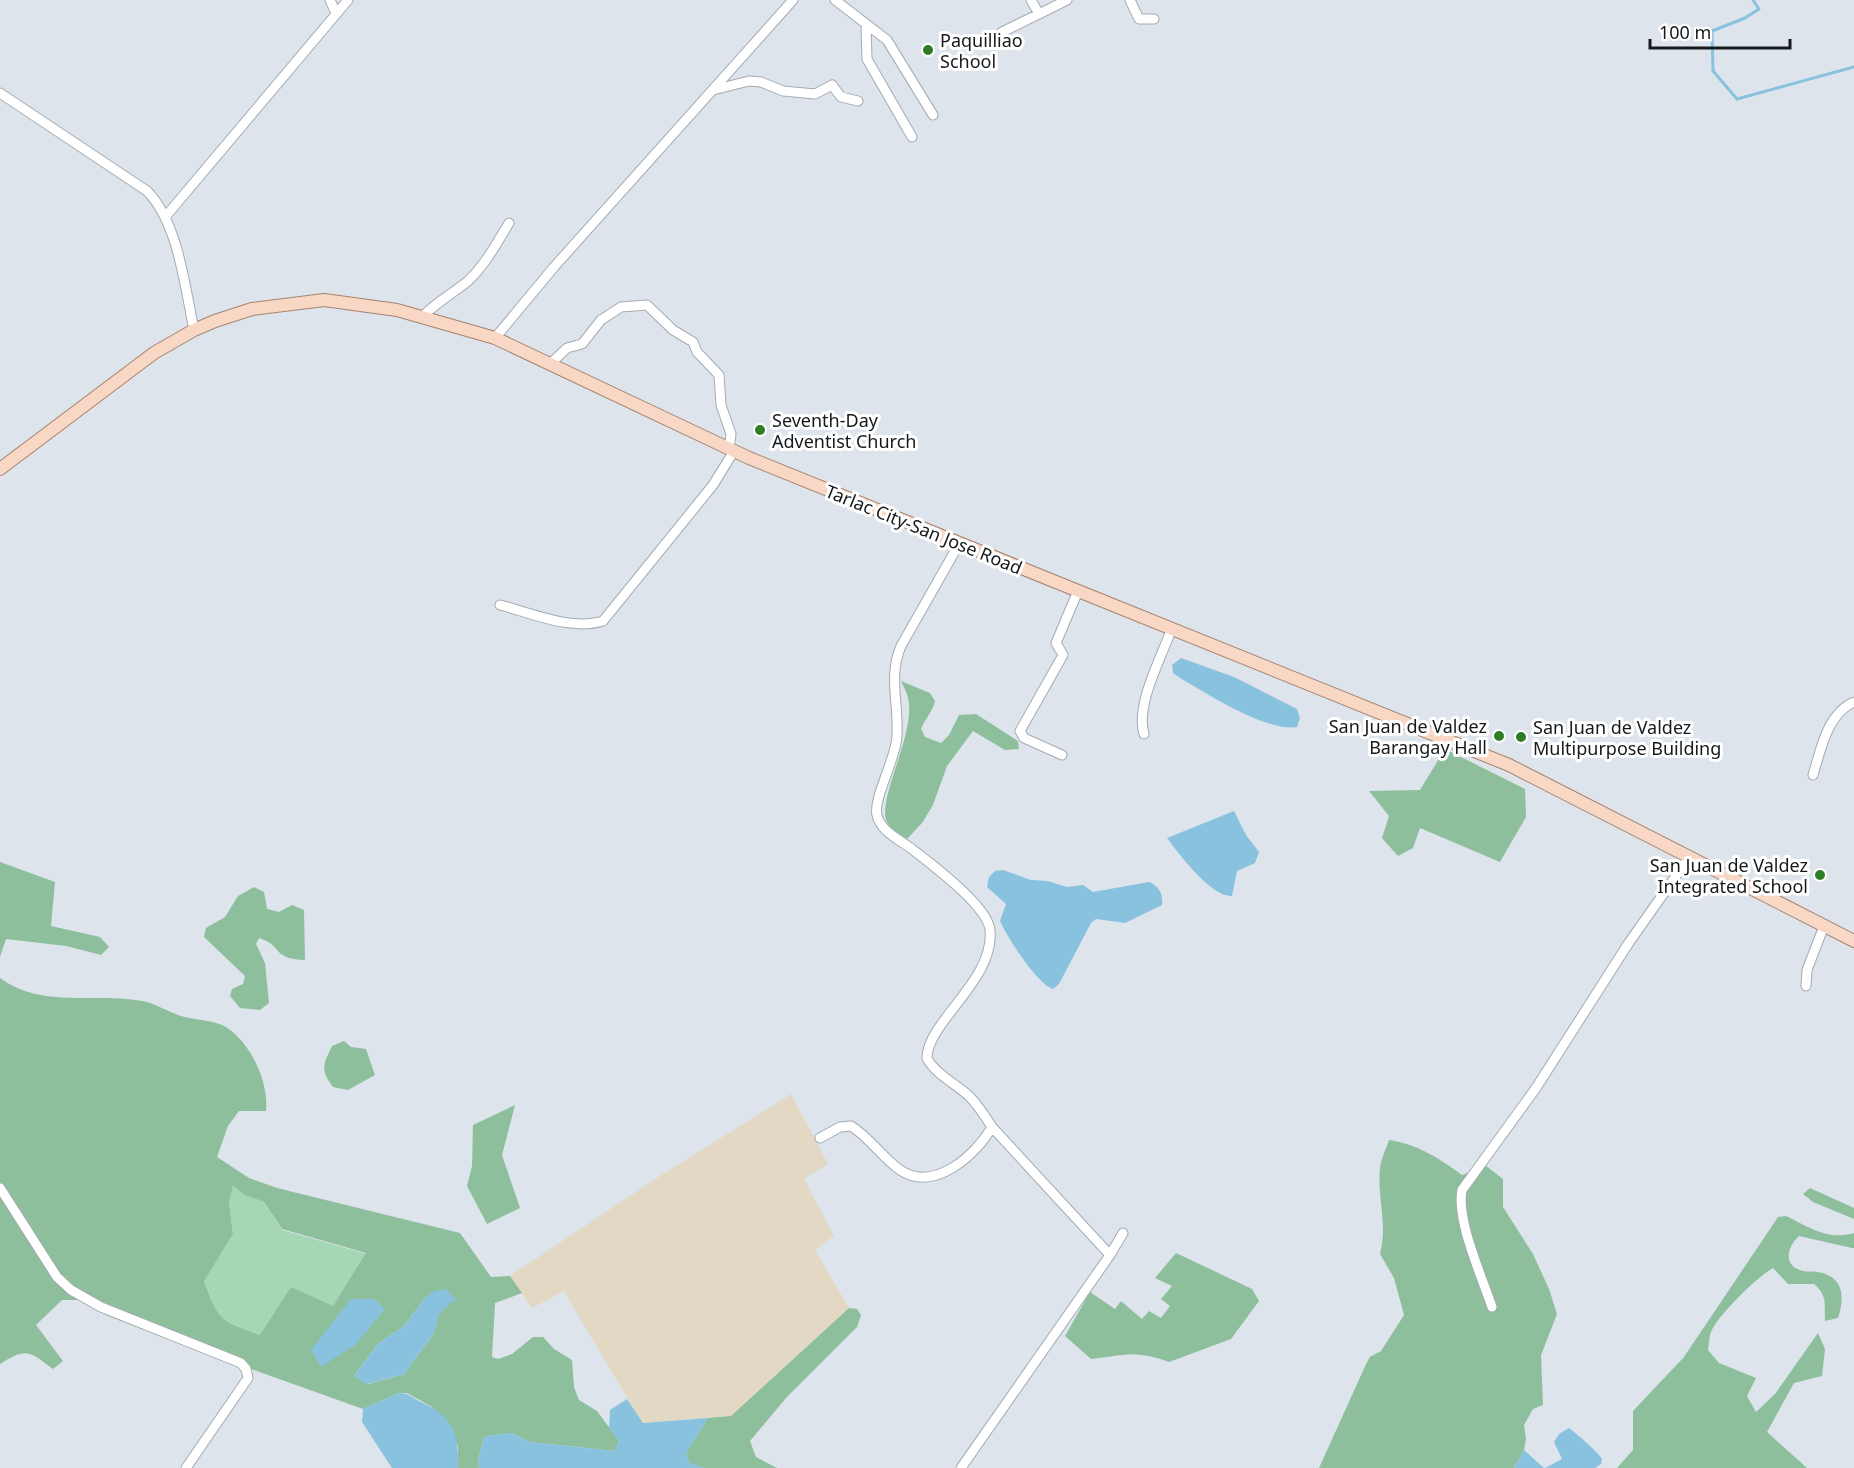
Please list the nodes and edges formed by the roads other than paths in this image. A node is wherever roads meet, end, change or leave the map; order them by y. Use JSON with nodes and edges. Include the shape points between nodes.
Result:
{"nodes":[{"id":1,"x":330,"y":0,"type":"edge"},
{"id":2,"x":348,"y":0,"type":"edge"},
{"id":3,"x":793,"y":0,"type":"edge"},
{"id":4,"x":835,"y":0,"type":"edge"},
{"id":5,"x":1031,"y":0,"type":"edge"},
{"id":6,"x":1067,"y":0,"type":"edge"},
{"id":7,"x":1130,"y":0,"type":"edge"},
{"id":8,"x":336,"y":13,"type":"junction"},
{"id":9,"x":1039,"y":14,"type":"junction"},
{"id":10,"x":1154,"y":20,"type":"dead end"},
{"id":11,"x":866,"y":24,"type":"junction"},
{"id":12,"x":1002,"y":32,"type":"dead end"},
{"id":13,"x":713,"y":90,"type":"junction"},
{"id":14,"x":0,"y":93,"type":"edge"},
{"id":15,"x":858,"y":101,"type":"dead end"},
{"id":16,"x":933,"y":115,"type":"dead end"},
{"id":17,"x":912,"y":137,"type":"dead end"},
{"id":18,"x":165,"y":216,"type":"junction"},
{"id":19,"x":509,"y":223,"type":"dead end"},
{"id":20,"x":423,"y":316,"type":"junction"},
{"id":21,"x":194,"y":330,"type":"junction"},
{"id":22,"x":495,"y":338,"type":"junction"},
{"id":23,"x":550,"y":364,"type":"junction"},
{"id":24,"x":732,"y":450,"type":"junction"},
{"id":25,"x":0,"y":469,"type":"edge"},
{"id":26,"x":959,"y":544,"type":"junction"},
{"id":27,"x":1078,"y":591,"type":"junction"},
{"id":28,"x":500,"y":605,"type":"dead end"},
{"id":29,"x":1172,"y":628,"type":"junction"},
{"id":30,"x":1854,"y":702,"type":"edge"},
{"id":31,"x":1144,"y":734,"type":"dead end"},
{"id":32,"x":1062,"y":755,"type":"dead end"},
{"id":33,"x":1813,"y":775,"type":"dead end"},
{"id":34,"x":1690,"y":856,"type":"junction"},
{"id":35,"x":1824,"y":926,"type":"junction"},
{"id":36,"x":1854,"y":941,"type":"edge"},
{"id":37,"x":1806,"y":986,"type":"dead end"},
{"id":38,"x":992,"y":1127,"type":"junction"},
{"id":39,"x":820,"y":1138,"type":"dead end"},
{"id":40,"x":0,"y":1188,"type":"edge"},
{"id":41,"x":1123,"y":1233,"type":"dead end"},
{"id":42,"x":1110,"y":1255,"type":"junction"},
{"id":43,"x":1492,"y":1307,"type":"dead end"},
{"id":44,"x":186,"y":1468,"type":"edge"},
{"id":45,"x":961,"y":1468,"type":"edge"}],
"edges":[{"from":1,"to":8,"type":"street"},
{"from":2,"to":8,"type":"street"},
{"from":3,"to":13,"type":"street"},
{"from":4,"to":11,"type":"street"},
{"from":5,"to":9,"type":"street"},
{"from":6,"to":9,"type":"street"},
{"from":7,"to":10,"type":"street","via":[[1139,20]]},
{"from":8,"to":18,"type":"street"},
{"from":9,"to":12,"type":"street"},
{"from":11,"to":16,"type":"street","via":[[887,40]]},
{"from":11,"to":17,"type":"street","via":[[867,59]]},
{"from":13,"to":15,"type":"street","via":[[748,81],[783,91],[815,94],[832,85],[841,97]]},
{"from":13,"to":22,"type":"street"},
{"from":14,"to":18,"type":"street","via":[[147,191]]},
{"from":18,"to":21,"type":"street"},
{"from":19,"to":20,"type":"street","via":[[468,280]]},
{"from":20,"to":21,"type":"main road","name":"Tarlac City-San Jose Road","via":[[324,300],[252,309]]},
{"from":20,"to":22,"type":"main road","name":"Tarlac City-San Jose Road"},
{"from":21,"to":25,"type":"main road","name":"Tarlac City-San Jose Road","via":[[135,366]]},
{"from":22,"to":23,"type":"main road","name":"Tarlac City-San Jose Road"},
{"from":23,"to":24,"type":"main road","name":"Tarlac City-San Jose Road"},
{"from":23,"to":24,"type":"street","via":[[567,348],[582,344],[601,320],[621,307],[647,304],[673,330],[693,342],[696,352],[719,375],[721,405]]},
{"from":24,"to":26,"type":"main road","name":"Tarlac City-San Jose Road"},
{"from":24,"to":28,"type":"street","via":[[713,485],[603,621],[591,625],[569,623]]},
{"from":26,"to":27,"type":"main road","name":"Tarlac City-San Jose Road"},
{"from":26,"to":38,"type":"street","via":[[895,663],[896,748],[876,813],[883,828],[944,877],[988,921],[988,945],[974,982],[934,1036],[927,1054],[931,1066],[969,1096]]},
{"from":27,"to":29,"type":"main road","name":"Tarlac City-San Jose Road"},
{"from":27,"to":32,"type":"street","via":[[1056,643],[1063,655],[1020,731],[1024,738]]},
{"from":29,"to":31,"type":"street","via":[[1142,708],[1140,724]]},
{"from":29,"to":34,"type":"main road","name":"Tarlac City-San Jose Road","via":[[1509,765]]},
{"from":30,"to":33,"type":"street","via":[[1832,722]]},
{"from":34,"to":35,"type":"main road","name":"Tarlac City-San Jose Road"},
{"from":34,"to":43,"type":"street","via":[[1536,1088],[1462,1190],[1466,1224]]},
{"from":35,"to":36,"type":"main road","name":"Tarlac City-San Jose Road"},
{"from":35,"to":37,"type":"street","via":[[1807,970]]},
{"from":38,"to":39,"type":"street","via":[[968,1158],[948,1170],[920,1176],[902,1171],[850,1126]]},
{"from":38,"to":42,"type":"street"},
{"from":40,"to":44,"type":"street","via":[[57,1277],[71,1290],[101,1307],[241,1363],[246,1370],[248,1378]]},
{"from":41,"to":42,"type":"street"},
{"from":42,"to":45,"type":"street"}]}
